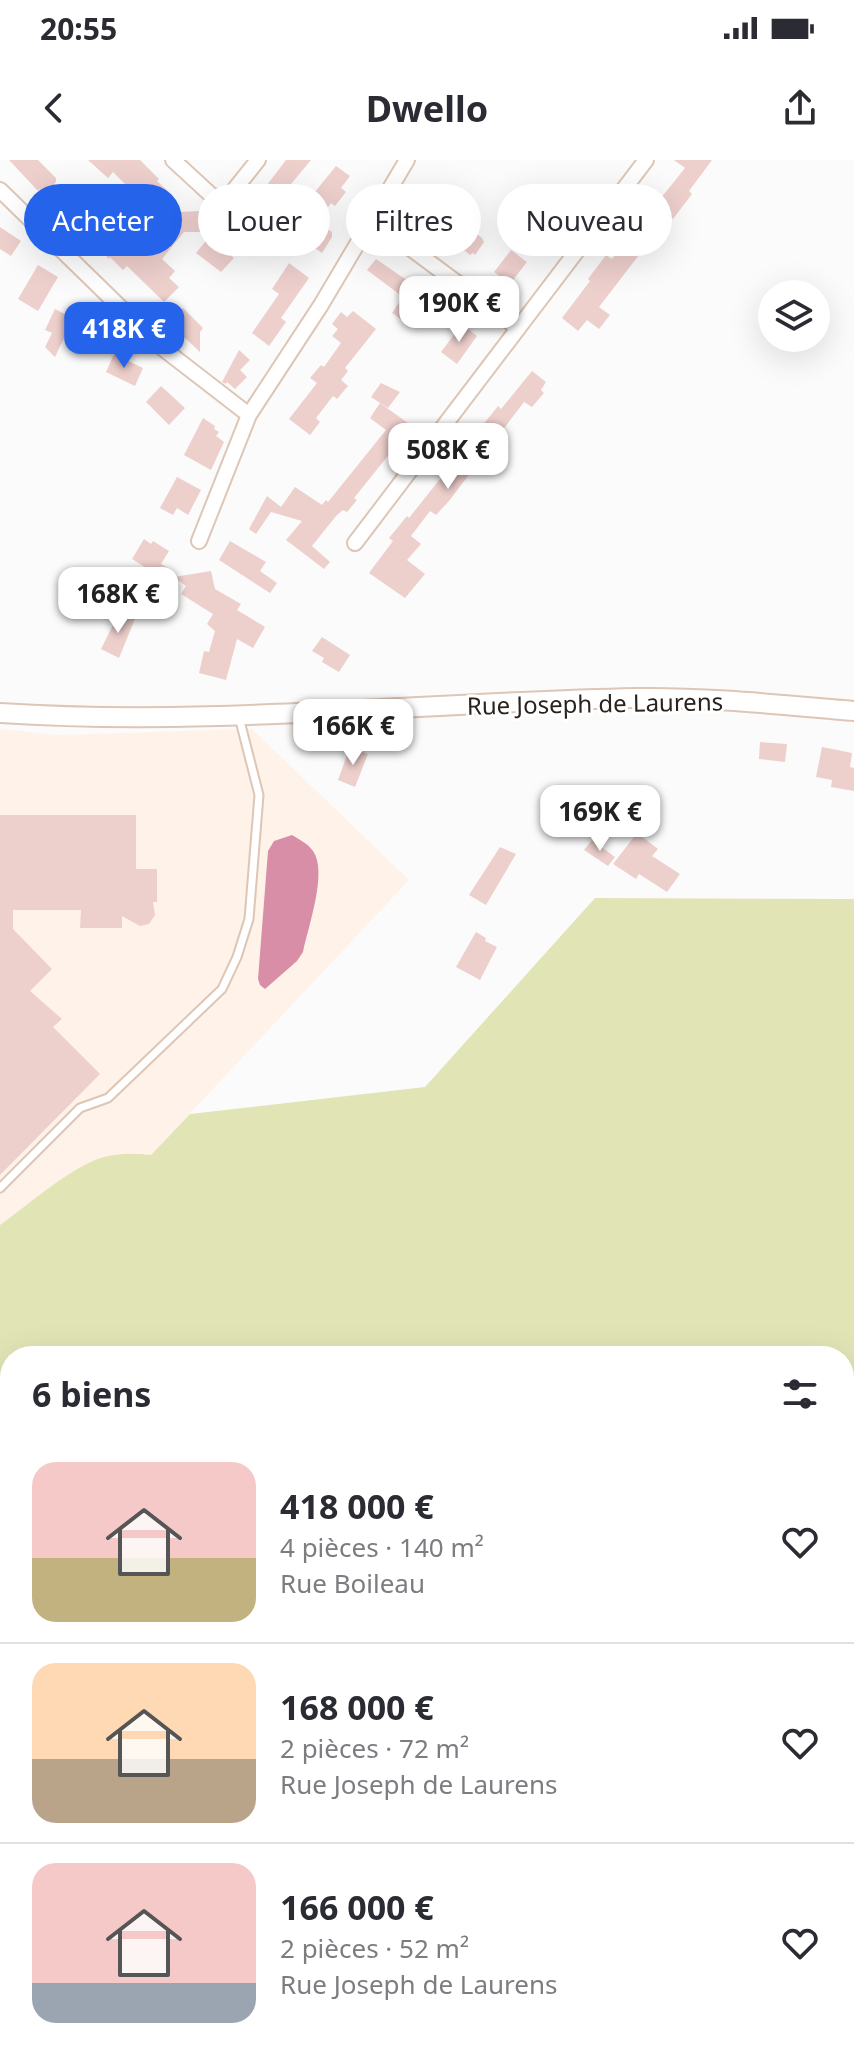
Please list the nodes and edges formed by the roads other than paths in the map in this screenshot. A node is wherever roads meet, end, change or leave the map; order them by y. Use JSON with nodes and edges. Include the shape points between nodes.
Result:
{"nodes":[{"id":1,"x":173,"y":160,"type":"edge"},
{"id":2,"x":258,"y":160,"type":"edge"},
{"id":3,"x":407,"y":160,"type":"edge"},
{"id":4,"x":646,"y":160,"type":"edge"},
{"id":5,"x":392,"y":184,"type":"edge"},
{"id":6,"x":0,"y":190,"type":"edge"},
{"id":7,"x":349,"y":256,"type":"edge"},
{"id":8,"x":421,"y":256,"type":"edge"},
{"id":9,"x":518,"y":328,"type":"junction"},
{"id":10,"x":249,"y":415,"type":"junction"},
{"id":11,"x":199,"y":541,"type":"dead end"},
{"id":12,"x":355,"y":543,"type":"dead end"},
{"id":13,"x":854,"y":711,"type":"edge"},
{"id":14,"x":0,"y":713,"type":"edge"},
{"id":15,"x":239,"y":715,"type":"junction"},
{"id":16,"x":0,"y":1188,"type":"edge"}],
"edges":[{"from":1,"to":2,"type":"street","via":[[220,199],[230,195]]},
{"from":3,"to":5,"type":"street"},
{"from":4,"to":9,"type":"street"},
{"from":6,"to":10,"type":"street","via":[[161,347]]},
{"from":7,"to":10,"type":"street"},
{"from":8,"to":9,"type":"street"},
{"from":9,"to":12,"type":"street"},
{"from":10,"to":11,"type":"street"},
{"from":13,"to":15,"type":"main road","name":"Rue Joseph de Laurens","via":[[640,698]]},
{"from":14,"to":15,"type":"main road","name":"Rue Joseph de Laurens","via":[[112,719]]},
{"from":15,"to":16,"type":"lane","via":[[259,795],[249,919],[222,989],[108,1098],[80,1108]]}]}
